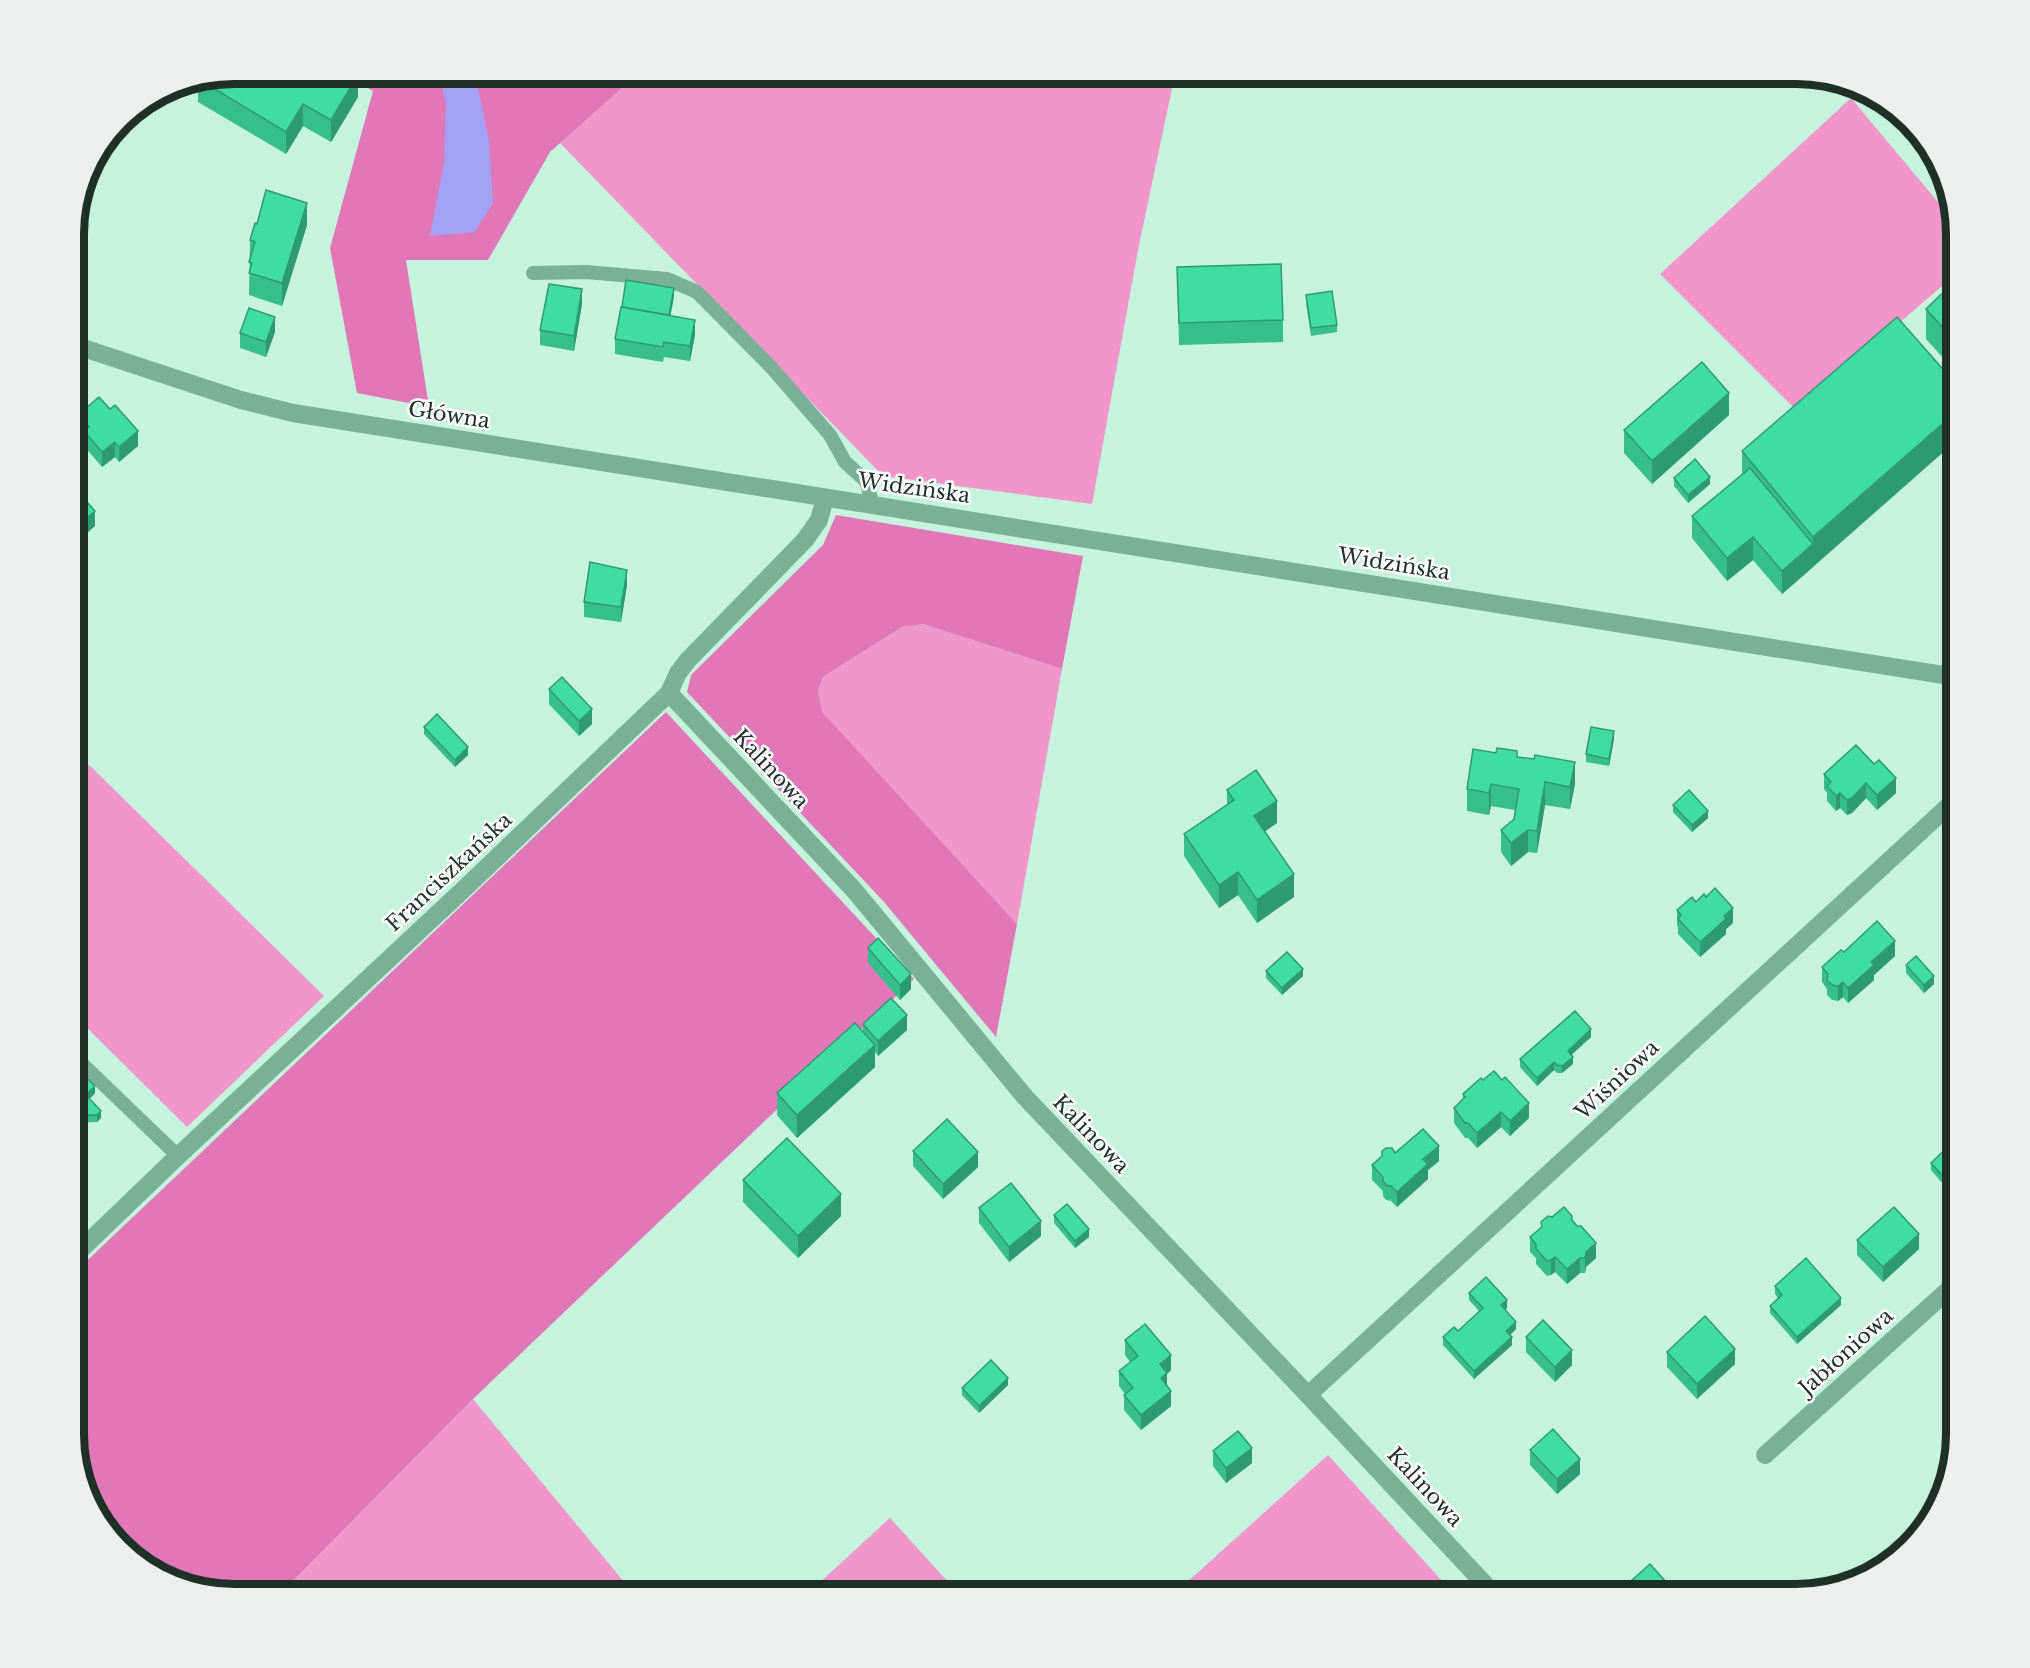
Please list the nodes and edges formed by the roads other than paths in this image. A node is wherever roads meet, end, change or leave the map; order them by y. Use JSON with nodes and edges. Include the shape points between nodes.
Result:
{"nodes":[{"id":1,"x":533,"y":273,"type":"dead end"},
{"id":2,"x":84,"y":348,"type":"edge"},
{"id":3,"x":825,"y":498,"type":"junction"},
{"id":4,"x":873,"y":505,"type":"junction"},
{"id":5,"x":1946,"y":675,"type":"edge"},
{"id":6,"x":669,"y":693,"type":"junction"},
{"id":7,"x":1946,"y":808,"type":"edge"},
{"id":8,"x":84,"y":1066,"type":"edge"},
{"id":9,"x":177,"y":1156,"type":"junction"},
{"id":10,"x":84,"y":1246,"type":"edge"},
{"id":11,"x":1946,"y":1292,"type":"edge"},
{"id":12,"x":1308,"y":1395,"type":"junction"},
{"id":13,"x":1765,"y":1455,"type":"dead end"},
{"id":14,"x":1485,"y":1584,"type":"edge"}],
"edges":[{"from":1,"to":4,"type":"lane","via":[[586,272],[667,279],[697,292],[771,367],[830,435],[845,462],[866,481]]},
{"from":2,"to":3,"type":"street","name":"Główna","via":[[293,413]]},
{"from":3,"to":4,"type":"street","name":"Widzińska"},
{"from":3,"to":6,"type":"street","name":"Franciszkańska","via":[[819,520],[805,540],[688,660]]},
{"from":4,"to":5,"type":"street","name":"Widzińska"},
{"from":6,"to":9,"type":"street","name":"Franciszkańska"},
{"from":6,"to":12,"type":"street","name":"Kalinowa","via":[[854,890],[1025,1097]]},
{"from":7,"to":12,"type":"street","name":"Wiśniowa"},
{"from":8,"to":9,"type":"lane"},
{"from":9,"to":10,"type":"street","name":"Franciszkańska"},
{"from":11,"to":13,"type":"street","name":"Jabłoniowa"},
{"from":12,"to":14,"type":"street","name":"Kalinowa"}]}
